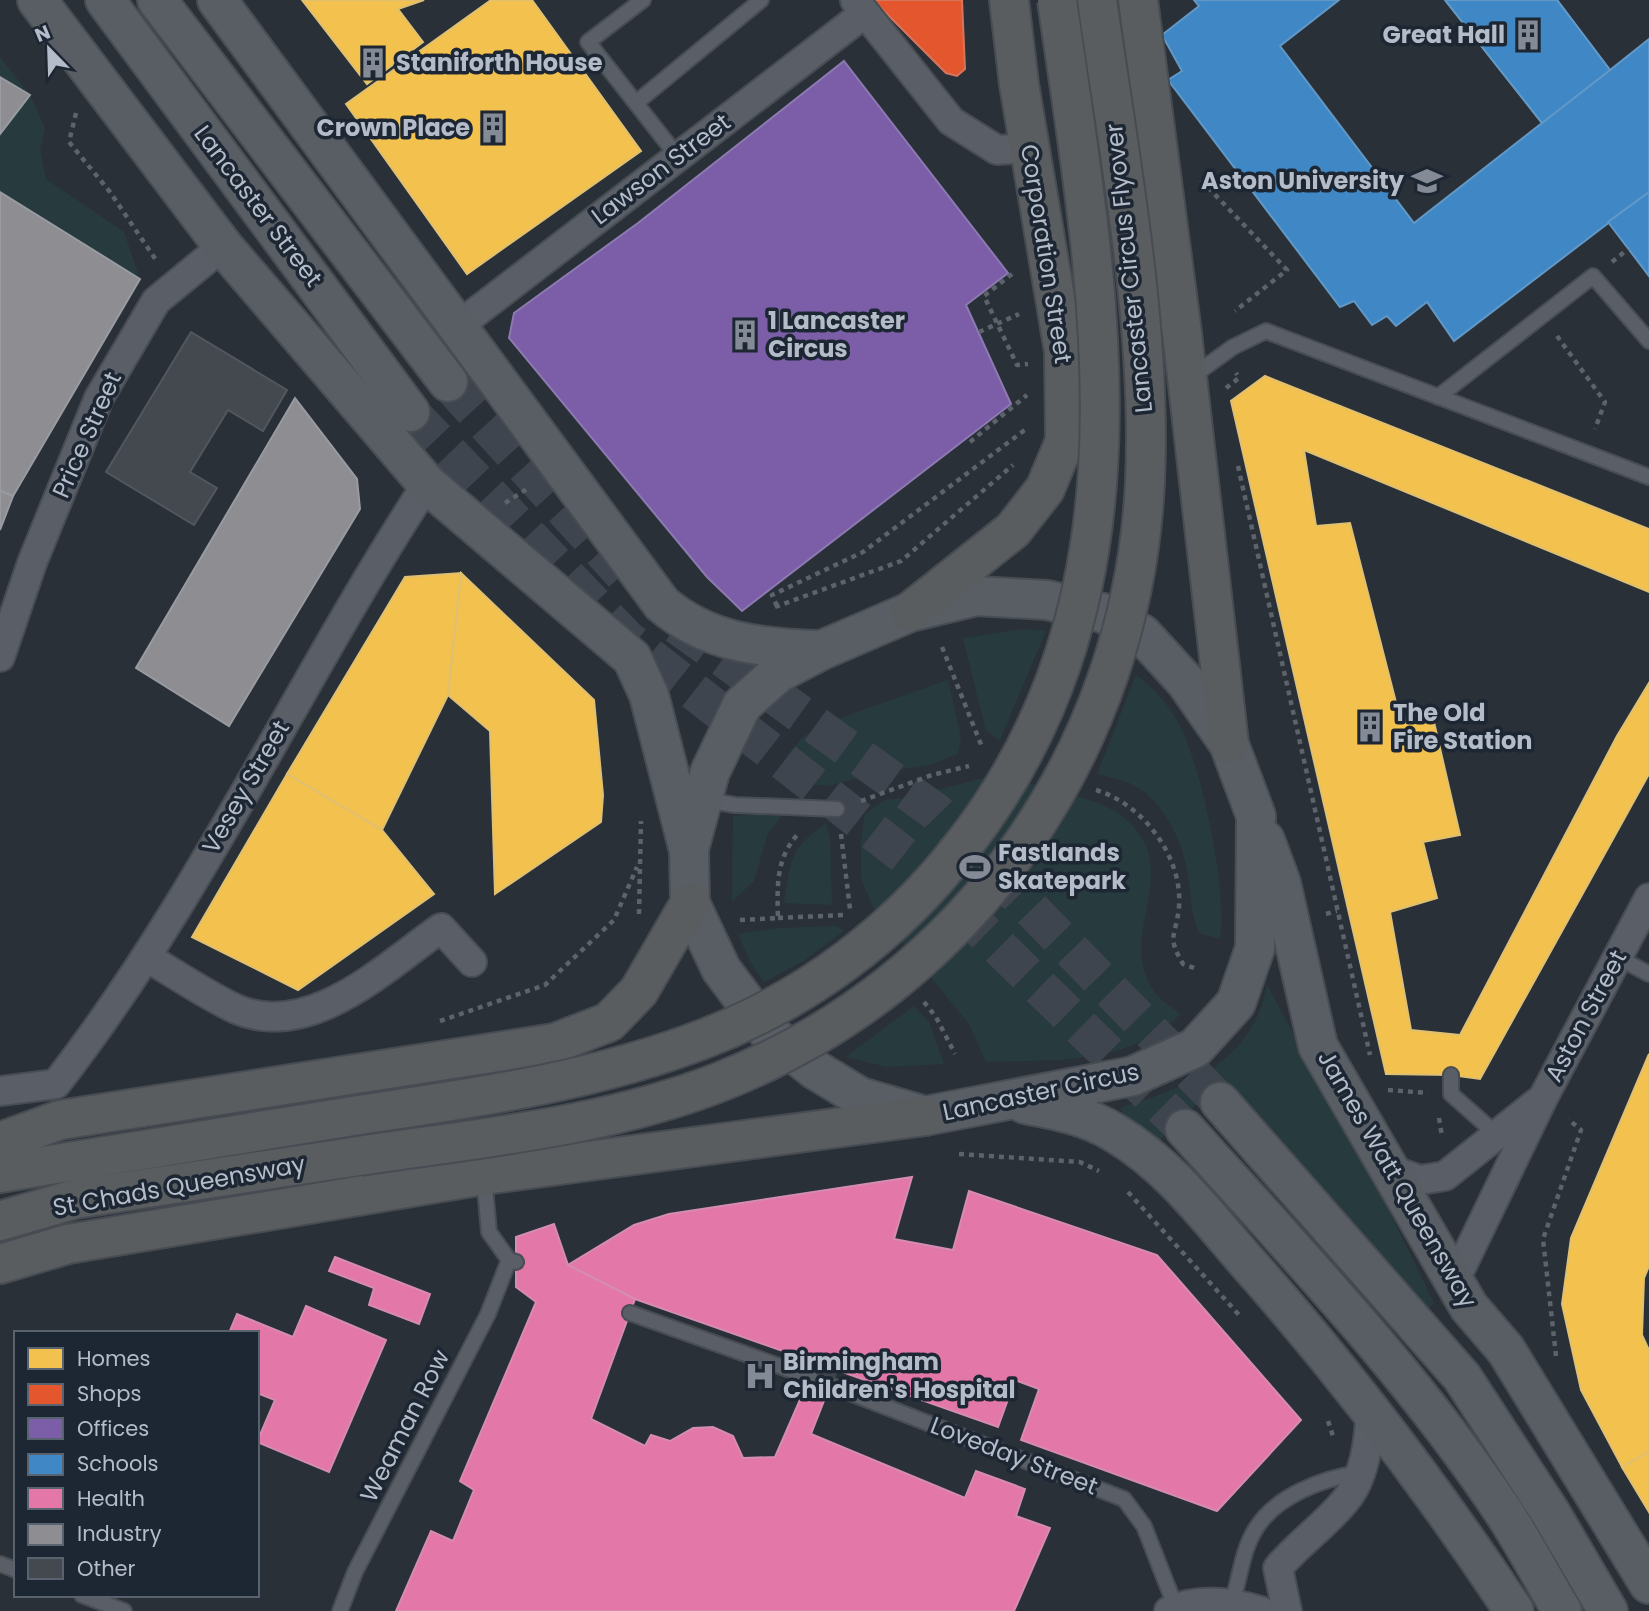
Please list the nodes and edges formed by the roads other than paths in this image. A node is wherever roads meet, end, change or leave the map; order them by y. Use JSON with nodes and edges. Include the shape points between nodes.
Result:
{"nodes":[{"id":1,"x":37,"y":0,"type":"edge"},
{"id":2,"x":105,"y":0,"type":"edge"},
{"id":3,"x":157,"y":0,"type":"edge"},
{"id":4,"x":216,"y":0,"type":"edge"},
{"id":5,"x":643,"y":0,"type":"edge"},
{"id":6,"x":761,"y":0,"type":"edge"},
{"id":7,"x":1009,"y":0,"type":"edge"},
{"id":8,"x":1057,"y":0,"type":"edge"},
{"id":9,"x":1097,"y":0,"type":"edge"},
{"id":10,"x":1138,"y":0,"type":"edge"},
{"id":11,"x":860,"y":6,"type":"edge"},
{"id":12,"x":637,"y":102,"type":"junction"},
{"id":13,"x":1030,"y":148,"type":"junction"},
{"id":14,"x":678,"y":157,"type":"junction"},
{"id":15,"x":223,"y":246,"type":"junction"},
{"id":16,"x":458,"y":326,"type":"junction"},
{"id":17,"x":1649,"y":341,"type":"edge"},
{"id":18,"x":448,"y":382,"type":"tunnel mouth"},
{"id":19,"x":1204,"y":386,"type":"junction"},
{"id":20,"x":1438,"y":397,"type":"junction"},
{"id":21,"x":410,"y":412,"type":"tunnel mouth"},
{"id":22,"x":1649,"y":477,"type":"edge"},
{"id":23,"x":427,"y":484,"type":"junction"},
{"id":24,"x":910,"y":612,"type":"junction"},
{"id":25,"x":822,"y":650,"type":"junction"},
{"id":26,"x":0,"y":657,"type":"edge"},
{"id":27,"x":1229,"y":744,"type":"junction"},
{"id":28,"x":703,"y":800,"type":"junction"},
{"id":29,"x":837,"y":809,"type":"road end"},
{"id":30,"x":1255,"y":816,"type":"junction"},
{"id":31,"x":689,"y":849,"type":"junction"},
{"id":32,"x":1649,"y":898,"type":"edge"},
{"id":33,"x":690,"y":903,"type":"junction"},
{"id":34,"x":1617,"y":957,"type":"junction"},
{"id":35,"x":148,"y":958,"type":"junction"},
{"id":36,"x":472,"y":962,"type":"dead end"},
{"id":37,"x":1649,"y":974,"type":"edge"},
{"id":38,"x":1451,"y":1075,"type":"dead end"},
{"id":39,"x":0,"y":1091,"type":"edge"},
{"id":40,"x":1543,"y":1098,"type":"junction"},
{"id":41,"x":1013,"y":1101,"type":"junction"},
{"id":42,"x":1220,"y":1102,"type":"tunnel mouth"},
{"id":43,"x":353,"y":1116,"type":"joint"},
{"id":44,"x":925,"y":1116,"type":"junction"},
{"id":45,"x":1185,"y":1129,"type":"tunnel mouth"},
{"id":46,"x":1495,"y":1133,"type":"junction"},
{"id":47,"x":0,"y":1142,"type":"edge"},
{"id":48,"x":359,"y":1156,"type":"joint"},
{"id":49,"x":1391,"y":1170,"type":"junction"},
{"id":50,"x":0,"y":1173,"type":"edge"},
{"id":51,"x":484,"y":1175,"type":"junction"},
{"id":52,"x":0,"y":1221,"type":"edge"},
{"id":53,"x":0,"y":1264,"type":"edge"},
{"id":54,"x":1454,"y":1282,"type":"junction"},
{"id":55,"x":630,"y":1313,"type":"dead end"},
{"id":56,"x":810,"y":1377,"type":"tunnel mouth"},
{"id":57,"x":832,"y":1386,"type":"tunnel mouth"},
{"id":58,"x":1371,"y":1410,"type":"junction"},
{"id":59,"x":1360,"y":1473,"type":"junction"},
{"id":60,"x":1649,"y":1584,"type":"edge"},
{"id":61,"x":87,"y":1597,"type":"edge"},
{"id":62,"x":1232,"y":1602,"type":"junction"},
{"id":63,"x":1173,"y":1609,"type":"edge"},
{"id":64,"x":124,"y":1611,"type":"edge"},
{"id":65,"x":340,"y":1611,"type":"edge"},
{"id":66,"x":1261,"y":1611,"type":"edge"},
{"id":67,"x":1287,"y":1611,"type":"edge"},
{"id":68,"x":1514,"y":1611,"type":"edge"},
{"id":69,"x":1562,"y":1611,"type":"edge"},
{"id":70,"x":1608,"y":1611,"type":"edge"}],
"edges":[{"from":1,"to":15,"type":"main road"},
{"from":2,"to":21,"type":"main road","name":"Lancaster Street"},
{"from":3,"to":18,"type":"main road","name":"Lancaster Street"},
{"from":4,"to":16,"type":"main road"},
{"from":5,"to":12,"type":"lane","via":[[588,42]]},
{"from":6,"to":12,"type":"lane"},
{"from":7,"to":13,"type":"highway","name":"Corporation Street"},
{"from":8,"to":43,"type":"highway","name":"Lancaster Circus Flyover","bridge":true,"via":[[1096,301],[1097,488],[1089,565],[1066,652],[1034,736],[992,809],[938,878],[876,940],[782,1002],[708,1038],[600,1074]]},
{"from":9,"to":48,"type":"highway","name":"Lancaster Circus Flyover","bridge":true,"via":[[1144,374],[1145,482],[1136,569],[1110,671],[1072,763],[1012,861],[952,932],[873,1000],[803,1044],[719,1082],[642,1107],[552,1127]]},
{"from":10,"to":19,"type":"highway"},
{"from":11,"to":13,"type":"street","via":[[951,121],[997,150]]},
{"from":11,"to":14,"type":"street","name":"Lawson Street"},
{"from":12,"to":14,"type":"lane"},
{"from":13,"to":24,"type":"highway","name":"Corporation Street","via":[[1064,351],[1065,441],[1045,489],[1013,530]]},
{"from":14,"to":16,"type":"street","name":"Lawson Street"},
{"from":15,"to":23,"type":"main road"},
{"from":15,"to":26,"type":"street","name":"Price Street","via":[[156,301],[99,398],[32,563]]},
{"from":16,"to":25,"type":"main road","via":[[662,604],[703,631],[761,648]]},
{"from":17,"to":20,"type":"lane","via":[[1593,276]]},
{"from":19,"to":20,"type":"lane","via":[[1224,354],[1266,331]]},
{"from":19,"to":27,"type":"highway"},
{"from":20,"to":22,"type":"lane"},
{"from":23,"to":31,"type":"main road","via":[[632,658],[649,695]]},
{"from":23,"to":35,"type":"street","name":"Vesey Street"},
{"from":24,"to":25,"type":"main road","name":"Lancaster Circus"},
{"from":24,"to":27,"type":"main road","name":"Lancaster Circus","via":[[976,596],[1048,600],[1103,613],[1142,634],[1186,682]]},
{"from":25,"to":28,"type":"main road","name":"Lancaster Circus","via":[[778,673],[742,705],[710,772]]},
{"from":27,"to":30,"type":"main road","name":"Lancaster Circus"},
{"from":28,"to":29,"type":"lane"},
{"from":28,"to":31,"type":"main road","name":"Lancaster Circus"},
{"from":30,"to":41,"type":"main road","name":"Lancaster Circus","via":[[1255,948],[1236,1003],[1195,1048],[1133,1076]]},
{"from":30,"to":49,"type":"main road","name":"James Watt Queensway","via":[[1281,883],[1318,1045]]},
{"from":31,"to":33,"type":"main road","name":"Lancaster Circus"},
{"from":32,"to":34,"type":"street","name":"Aston Street"},
{"from":33,"to":44,"type":"main road","name":"Lancaster Circus","via":[[721,968],[768,1032],[814,1069],[860,1097]]},
{"from":33,"to":47,"type":"highway","via":[[639,991],[609,1022],[555,1043],[60,1119]]},
{"from":34,"to":37,"type":"lane"},
{"from":34,"to":40,"type":"street","name":"Aston Street"},
{"from":35,"to":36,"type":"street","via":[[238,1010],[285,1018],[326,1006],[441,928]]},
{"from":35,"to":39,"type":"street","name":"Vesey Street","via":[[56,1084]]},
{"from":38,"to":46,"type":"lane","via":[[1451,1094]]},
{"from":40,"to":46,"type":"street","name":"Aston Street"},
{"from":40,"to":54,"type":"street","name":"Aston Street"},
{"from":41,"to":44,"type":"main road","name":"Lancaster Circus"},
{"from":41,"to":58,"type":"main road","via":[[1099,1125],[1149,1156],[1317,1341]]},
{"from":42,"to":70,"type":"main road","via":[[1462,1377]]},
{"from":43,"to":50,"type":"highway","name":"St Chads Queensway"},
{"from":44,"to":51,"type":"highway"},
{"from":45,"to":69,"type":"main road","via":[[1356,1320],[1431,1414],[1505,1515]]},
{"from":46,"to":49,"type":"street","name":"Aston Street","via":[[1445,1176],[1420,1180]]},
{"from":48,"to":52,"type":"highway","name":"St Chads Queensway","via":[[75,1199]]},
{"from":49,"to":54,"type":"main road","name":"James Watt Queensway"},
{"from":51,"to":53,"type":"highway","via":[[68,1244]]},
{"from":51,"to":65,"type":"lane","name":"Weaman Row","via":[[489,1231],[512,1261],[355,1572]]},
{"from":54,"to":60,"type":"main road","name":"James Watt Queensway","via":[[1506,1350]]},
{"from":55,"to":56,"type":"lane"},
{"from":57,"to":63,"type":"lane","name":"Loveday Street","via":[[1125,1499],[1144,1526]]},
{"from":58,"to":59,"type":"street"},
{"from":58,"to":68,"type":"main road"},
{"from":59,"to":62,"type":"lane","via":[[1314,1484],[1269,1512],[1255,1531]]},
{"from":59,"to":67,"type":"street","via":[[1343,1503],[1278,1568]]},
{"from":61,"to":64,"type":"lane"},
{"from":62,"to":63,"type":"street"},
{"from":62,"to":66,"type":"street"}]}
